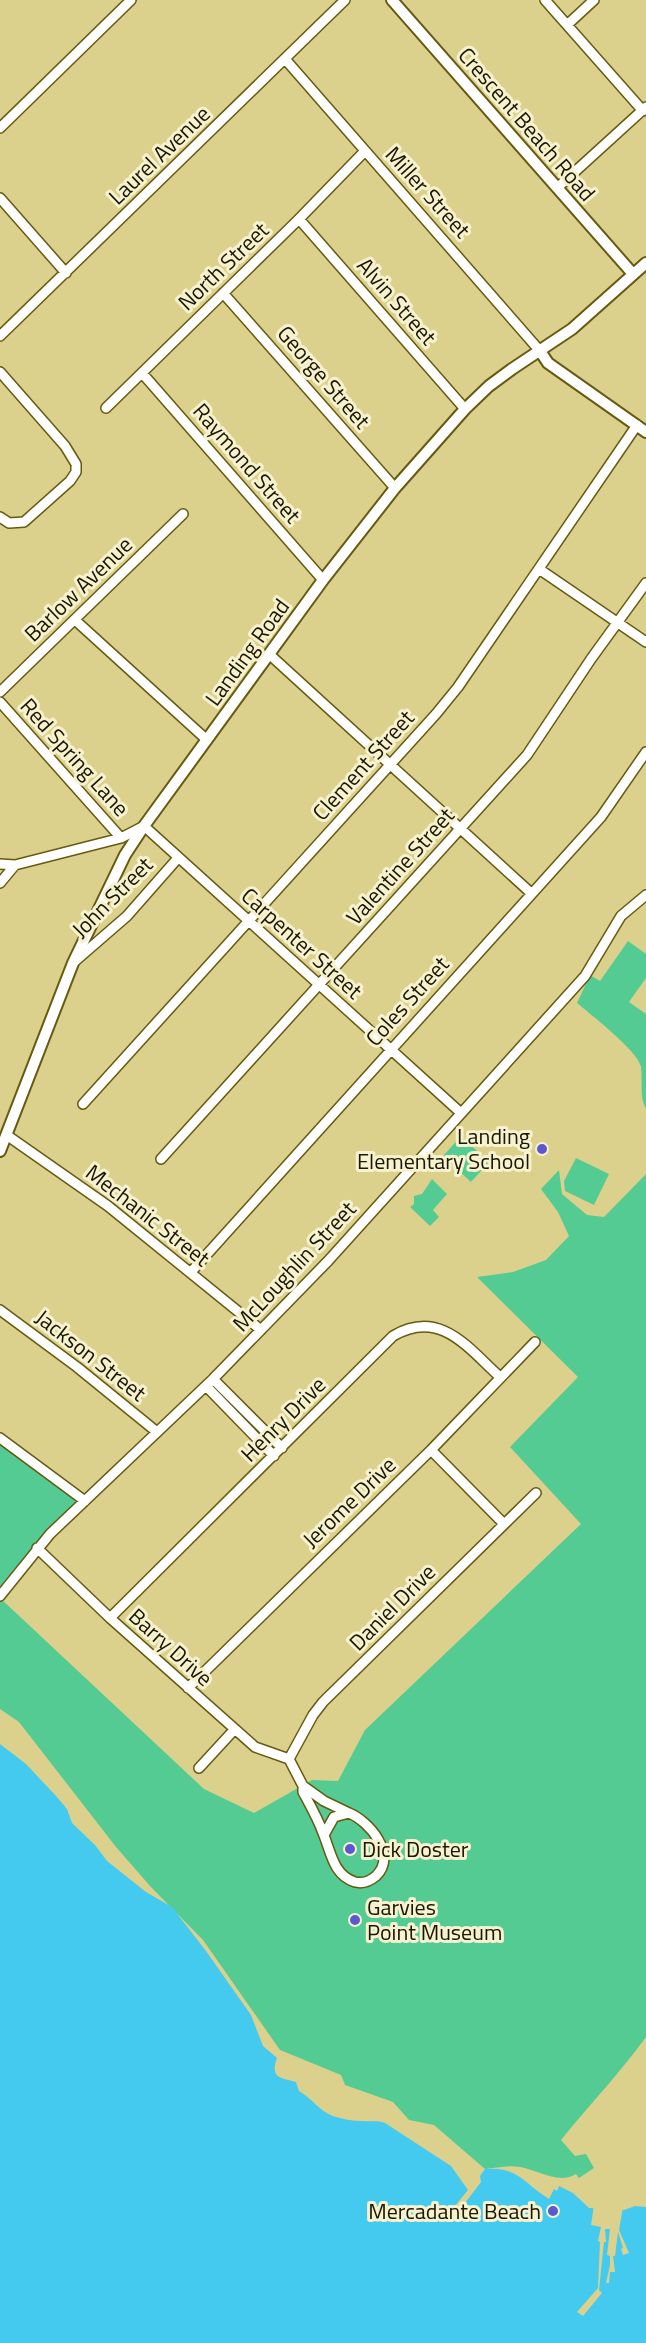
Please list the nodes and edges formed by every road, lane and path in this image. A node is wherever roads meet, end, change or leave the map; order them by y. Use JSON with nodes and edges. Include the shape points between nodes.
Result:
{"nodes":[{"id":1,"x":131,"y":0,"type":"edge"},
{"id":2,"x":345,"y":0,"type":"edge"},
{"id":3,"x":392,"y":0,"type":"edge"},
{"id":4,"x":545,"y":0,"type":"edge"},
{"id":5,"x":594,"y":0,"type":"edge"},
{"id":6,"x":567,"y":25,"type":"junction"},
{"id":7,"x":285,"y":59,"type":"junction"},
{"id":8,"x":644,"y":109,"type":"edge"},
{"id":9,"x":0,"y":128,"type":"edge"},
{"id":10,"x":365,"y":151,"type":"junction"},
{"id":11,"x":558,"y":188,"type":"junction"},
{"id":12,"x":0,"y":198,"type":"edge"},
{"id":13,"x":299,"y":219,"type":"junction"},
{"id":14,"x":646,"y":263,"type":"edge"},
{"id":15,"x":66,"y":273,"type":"junction"},
{"id":16,"x":633,"y":274,"type":"junction"},
{"id":17,"x":223,"y":293,"type":"junction"},
{"id":18,"x":0,"y":336,"type":"edge"},
{"id":19,"x":540,"y":351,"type":"junction"},
{"id":20,"x":0,"y":372,"type":"edge"},
{"id":21,"x":142,"y":373,"type":"junction"},
{"id":22,"x":105,"y":408,"type":"dead end"},
{"id":23,"x":465,"y":409,"type":"junction"},
{"id":24,"x":641,"y":428,"type":"edge"},
{"id":25,"x":395,"y":488,"type":"junction"},
{"id":26,"x":183,"y":514,"type":"dead end"},
{"id":27,"x":0,"y":517,"type":"edge"},
{"id":28,"x":539,"y":568,"type":"junction"},
{"id":29,"x":323,"y":580,"type":"junction"},
{"id":30,"x":646,"y":583,"type":"edge"},
{"id":31,"x":75,"y":620,"type":"junction"},
{"id":32,"x":618,"y":622,"type":"junction"},
{"id":33,"x":646,"y":642,"type":"edge"},
{"id":34,"x":269,"y":654,"type":"junction"},
{"id":35,"x":0,"y":692,"type":"edge"},
{"id":36,"x":0,"y":702,"type":"edge"},
{"id":37,"x":207,"y":740,"type":"junction"},
{"id":38,"x":646,"y":752,"type":"edge"},
{"id":39,"x":390,"y":765,"type":"junction"},
{"id":40,"x":144,"y":826,"type":"junction"},
{"id":41,"x":460,"y":828,"type":"junction"},
{"id":42,"x":121,"y":838,"type":"junction"},
{"id":43,"x":178,"y":858,"type":"junction"},
{"id":44,"x":0,"y":864,"type":"edge"},
{"id":45,"x":15,"y":865,"type":"junction"},
{"id":46,"x":0,"y":883,"type":"edge"},
{"id":47,"x":531,"y":892,"type":"junction"},
{"id":48,"x":646,"y":895,"type":"edge"},
{"id":49,"x":249,"y":921,"type":"junction"},
{"id":50,"x":74,"y":963,"type":"junction"},
{"id":51,"x":319,"y":985,"type":"junction"},
{"id":52,"x":390,"y":1048,"type":"junction"},
{"id":53,"x":83,"y":1104,"type":"dead end"},
{"id":54,"x":461,"y":1113,"type":"junction"},
{"id":55,"x":8,"y":1136,"type":"junction"},
{"id":56,"x":0,"y":1151,"type":"edge"},
{"id":57,"x":161,"y":1159,"type":"dead end"},
{"id":58,"x":191,"y":1272,"type":"junction"},
{"id":59,"x":0,"y":1310,"type":"edge"},
{"id":60,"x":261,"y":1330,"type":"junction"},
{"id":61,"x":535,"y":1342,"type":"dead end"},
{"id":62,"x":500,"y":1377,"type":"junction"},
{"id":63,"x":210,"y":1382,"type":"junction"},
{"id":64,"x":157,"y":1432,"type":"junction"},
{"id":65,"x":0,"y":1437,"type":"edge"},
{"id":66,"x":282,"y":1448,"type":"junction"},
{"id":67,"x":431,"y":1450,"type":"junction"},
{"id":68,"x":274,"y":1456,"type":"junction"},
{"id":69,"x":536,"y":1493,"type":"dead end"},
{"id":70,"x":85,"y":1502,"type":"junction"},
{"id":71,"x":504,"y":1524,"type":"junction"},
{"id":72,"x":37,"y":1548,"type":"junction"},
{"id":73,"x":0,"y":1596,"type":"edge"},
{"id":74,"x":110,"y":1618,"type":"junction"},
{"id":75,"x":188,"y":1688,"type":"junction"},
{"id":76,"x":234,"y":1730,"type":"junction"},
{"id":77,"x":289,"y":1759,"type":"junction"},
{"id":78,"x":199,"y":1768,"type":"dead end"},
{"id":79,"x":303,"y":1786,"type":"junction"},
{"id":80,"x":349,"y":1813,"type":"junction"},
{"id":81,"x":324,"y":1835,"type":"junction"}],
"edges":[{"from":1,"to":9,"type":"street"},
{"from":2,"to":7,"type":"street","name":"Laurel Avenue"},
{"from":3,"to":11,"type":"street","name":"Crescent Beach Road"},
{"from":4,"to":6,"type":"street"},
{"from":5,"to":6,"type":"street"},
{"from":6,"to":8,"type":"street"},
{"from":7,"to":10,"type":"street","name":"Miller Street"},
{"from":7,"to":15,"type":"street","name":"Laurel Avenue"},
{"from":8,"to":11,"type":"street"},
{"from":10,"to":13,"type":"street","name":"North Street"},
{"from":10,"to":19,"type":"street","name":"Miller Street"},
{"from":11,"to":16,"type":"street","name":"Crescent Beach Road"},
{"from":12,"to":15,"type":"street"},
{"from":13,"to":17,"type":"street","name":"North Street"},
{"from":13,"to":23,"type":"street","name":"Alvin Street"},
{"from":14,"to":16,"type":"street","name":"Landing Road"},
{"from":15,"to":18,"type":"street","name":"Laurel Avenue"},
{"from":16,"to":19,"type":"street","name":"Landing Road","via":[[572,329]]},
{"from":17,"to":21,"type":"street","name":"North Street"},
{"from":17,"to":25,"type":"street","name":"George Street"},
{"from":19,"to":23,"type":"street","name":"Landing Road","via":[[489,386]]},
{"from":19,"to":24,"type":"street","via":[[548,363]]},
{"from":20,"to":27,"type":"street","via":[[76,464],[70,481],[24,522],[9,523]]},
{"from":21,"to":22,"type":"street","name":"North Street"},
{"from":21,"to":29,"type":"street","name":"Raymond Street"},
{"from":23,"to":25,"type":"street","name":"Landing Road"},
{"from":24,"to":28,"type":"street","name":"Clement Street"},
{"from":25,"to":29,"type":"street","name":"Landing Road"},
{"from":26,"to":31,"type":"street","name":"Barlow Avenue"},
{"from":28,"to":32,"type":"street"},
{"from":28,"to":39,"type":"street","name":"Clement Street","via":[[458,687]]},
{"from":29,"to":34,"type":"street","name":"Landing Road"},
{"from":30,"to":32,"type":"street","name":"Valentine Street"},
{"from":31,"to":35,"type":"street","name":"Barlow Avenue"},
{"from":31,"to":37,"type":"street"},
{"from":32,"to":33,"type":"street"},
{"from":32,"to":41,"type":"street","name":"Valentine Street","via":[[526,755]]},
{"from":34,"to":37,"type":"street","name":"Landing Road"},
{"from":34,"to":39,"type":"street"},
{"from":36,"to":42,"type":"street","name":"Red Spring Lane"},
{"from":37,"to":40,"type":"street","name":"Landing Road"},
{"from":38,"to":47,"type":"street","name":"Coles Street","via":[[601,817]]},
{"from":39,"to":41,"type":"street"},
{"from":39,"to":49,"type":"street","name":"Clement Street"},
{"from":40,"to":42,"type":"street"},
{"from":40,"to":43,"type":"street","name":"Carpenter Street"},
{"from":40,"to":50,"type":"street","name":"Landing Road","via":[[120,866]]},
{"from":41,"to":47,"type":"street"},
{"from":41,"to":51,"type":"street","name":"Valentine Street"},
{"from":42,"to":45,"type":"street"},
{"from":43,"to":49,"type":"street","name":"Carpenter Street"},
{"from":43,"to":50,"type":"street","name":"John Street","via":[[127,916]]},
{"from":44,"to":45,"type":"street"},
{"from":45,"to":46,"type":"street"},
{"from":47,"to":52,"type":"street","name":"Coles Street"},
{"from":48,"to":54,"type":"street","name":"McLoughlin Street","via":[[621,916],[585,976]]},
{"from":49,"to":51,"type":"street","name":"Carpenter Street"},
{"from":49,"to":53,"type":"street","name":"Clement Street"},
{"from":50,"to":55,"type":"street","name":"Landing Road"},
{"from":51,"to":52,"type":"street","name":"Carpenter Street"},
{"from":51,"to":57,"type":"street","name":"Valentine Street"},
{"from":52,"to":54,"type":"street","name":"Carpenter Street"},
{"from":52,"to":58,"type":"street","name":"Coles Street"},
{"from":54,"to":60,"type":"street","name":"McLoughlin Street"},
{"from":55,"to":56,"type":"street","name":"Landing Road"},
{"from":55,"to":58,"type":"street","name":"Mechanic Street","via":[[108,1206]]},
{"from":58,"to":60,"type":"street","name":"Mechanic Street"},
{"from":59,"to":64,"type":"street","name":"Jackson Street"},
{"from":60,"to":63,"type":"street","name":"McLoughlin Street"},
{"from":61,"to":62,"type":"street","name":"Jerome Drive"},
{"from":62,"to":66,"type":"street","name":"Henry Drive","via":[[450,1333],[431,1326],[403,1330]]},
{"from":62,"to":67,"type":"street","name":"Jerome Drive"},
{"from":63,"to":64,"type":"street","name":"McLoughlin Street"},
{"from":63,"to":66,"type":"street"},
{"from":63,"to":68,"type":"street"},
{"from":64,"to":70,"type":"street","name":"McLoughlin Street"},
{"from":65,"to":70,"type":"street"},
{"from":66,"to":68,"type":"street","name":"Henry Drive"},
{"from":67,"to":71,"type":"street"},
{"from":67,"to":75,"type":"street","name":"Jerome Drive"},
{"from":68,"to":74,"type":"street","name":"Henry Drive"},
{"from":69,"to":71,"type":"street","name":"Daniel Drive"},
{"from":70,"to":72,"type":"street","name":"McLoughlin Street"},
{"from":71,"to":77,"type":"street","name":"Daniel Drive","via":[[323,1702]]},
{"from":72,"to":73,"type":"street","name":"McLoughlin Street"},
{"from":72,"to":74,"type":"street","name":"Barry Drive"},
{"from":74,"to":75,"type":"street","name":"Barry Drive"},
{"from":75,"to":76,"type":"street","name":"Barry Drive"},
{"from":76,"to":77,"type":"street","name":"Barry Drive","via":[[255,1747]]},
{"from":76,"to":78,"type":"street"},
{"from":77,"to":79,"type":"street"},
{"from":79,"to":80,"type":"street"},
{"from":79,"to":81,"type":"street"},
{"from":80,"to":81,"type":"street","via":[[334,1817]]},
{"from":80,"to":81,"type":"street","via":[[364,1821],[380,1844],[383,1864],[376,1876],[364,1883],[348,1879],[333,1863]]}]}
